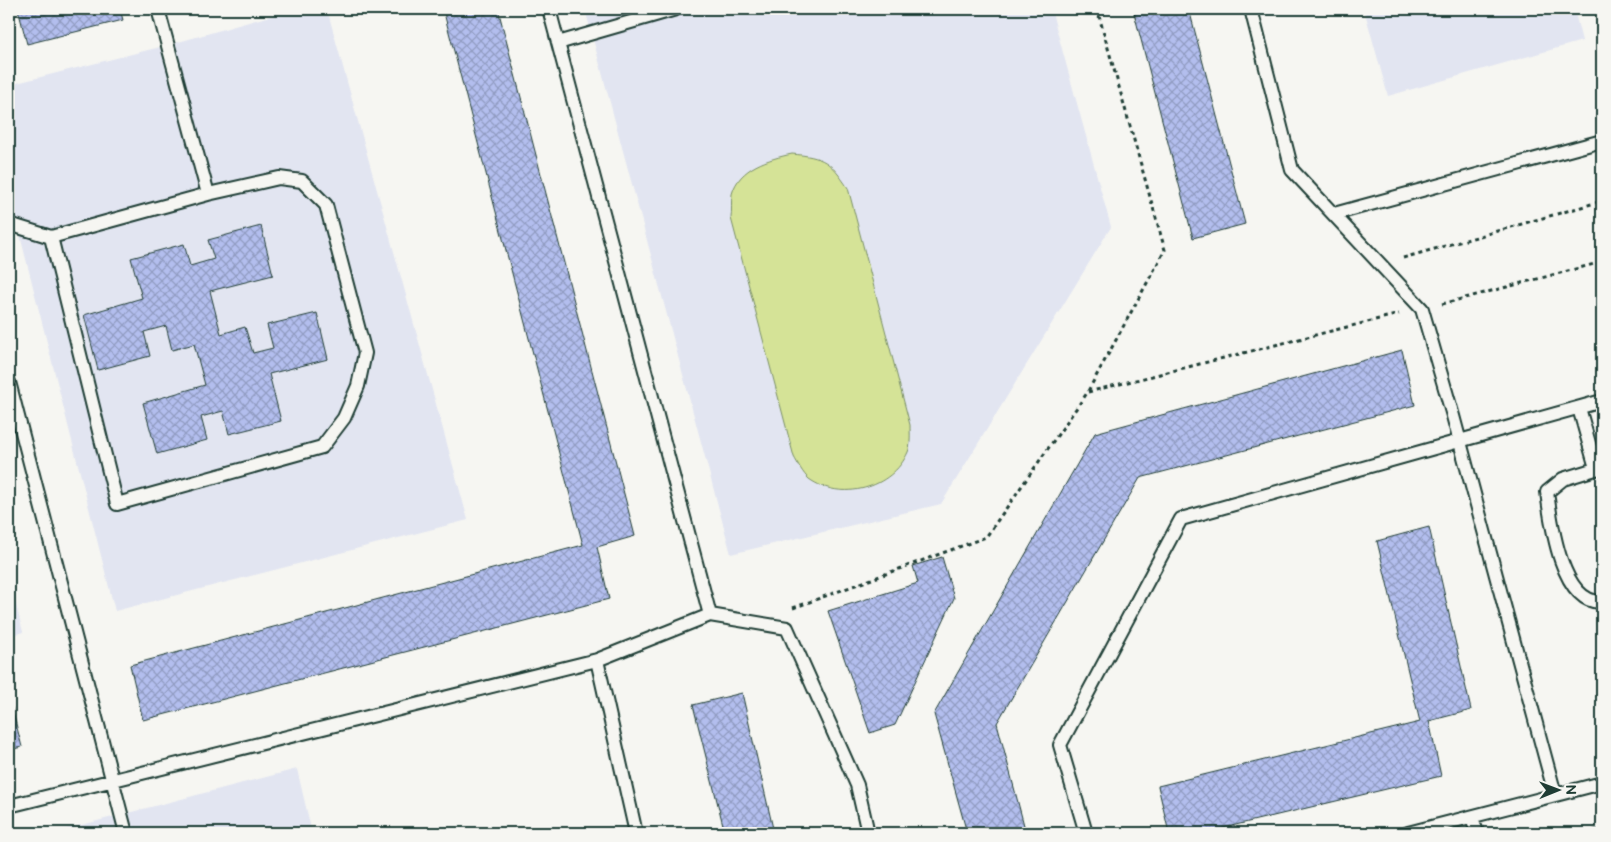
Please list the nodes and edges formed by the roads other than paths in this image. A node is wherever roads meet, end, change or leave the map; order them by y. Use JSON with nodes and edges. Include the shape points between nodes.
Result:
{"nodes":[{"id":1,"x":158,"y":9,"type":"edge"},
{"id":2,"x":548,"y":9,"type":"edge"},
{"id":3,"x":676,"y":9,"type":"edge"},
{"id":4,"x":1251,"y":9,"type":"edge"},
{"id":5,"x":558,"y":43,"type":"junction"},
{"id":6,"x":1602,"y":141,"type":"edge"},
{"id":7,"x":208,"y":194,"type":"junction"},
{"id":8,"x":1334,"y":214,"type":"junction"},
{"id":9,"x":9,"y":224,"type":"edge"},
{"id":10,"x":51,"y":238,"type":"junction"},
{"id":11,"x":9,"y":382,"type":"edge"},
{"id":12,"x":1602,"y":401,"type":"edge"},
{"id":13,"x":1578,"y":408,"type":"junction"},
{"id":14,"x":1458,"y":441,"type":"junction"},
{"id":15,"x":1599,"y":467,"type":"edge"},
{"id":16,"x":1602,"y":602,"type":"edge"},
{"id":17,"x":710,"y":614,"type":"junction"},
{"id":18,"x":597,"y":660,"type":"junction"},
{"id":19,"x":112,"y":779,"type":"junction"},
{"id":20,"x":1602,"y":783,"type":"edge"},
{"id":21,"x":1555,"y":794,"type":"junction"},
{"id":22,"x":9,"y":806,"type":"edge"},
{"id":23,"x":1472,"y":817,"type":"junction"},
{"id":24,"x":126,"y":833,"type":"edge"},
{"id":25,"x":636,"y":833,"type":"edge"},
{"id":26,"x":868,"y":833,"type":"edge"},
{"id":27,"x":1086,"y":833,"type":"edge"},
{"id":28,"x":1408,"y":833,"type":"edge"},
{"id":29,"x":1477,"y":833,"type":"edge"}],
"edges":[{"from":1,"to":7,"type":"lane"},
{"from":2,"to":5,"type":"lane"},
{"from":3,"to":5,"type":"lane"},
{"from":4,"to":8,"type":"lane","via":[[1292,170]]},
{"from":5,"to":17,"type":"lane"},
{"from":6,"to":8,"type":"lane"},
{"from":7,"to":10,"type":"lane"},
{"from":7,"to":10,"type":"lane","via":[[279,178],[302,182],[326,205],[365,353],[358,386],[344,418],[322,447],[117,504]]},
{"from":8,"to":14,"type":"lane","via":[[1422,309]]},
{"from":9,"to":10,"type":"lane"},
{"from":11,"to":19,"type":"lane"},
{"from":12,"to":13,"type":"lane"},
{"from":13,"to":14,"type":"lane"},
{"from":13,"to":15,"type":"lane"},
{"from":14,"to":21,"type":"lane"},
{"from":14,"to":27,"type":"lane","via":[[1181,519],[1060,745]]},
{"from":15,"to":16,"type":"lane","via":[[1563,479],[1547,492],[1566,577],[1580,596],[1594,603]]},
{"from":17,"to":18,"type":"lane"},
{"from":17,"to":26,"type":"lane","via":[[787,628],[857,786]]},
{"from":18,"to":19,"type":"lane"},
{"from":18,"to":25,"type":"lane"},
{"from":19,"to":22,"type":"lane"},
{"from":19,"to":24,"type":"lane"},
{"from":20,"to":21,"type":"lane"},
{"from":21,"to":23,"type":"lane"},
{"from":23,"to":28,"type":"lane"},
{"from":23,"to":29,"type":"lane"}]}
